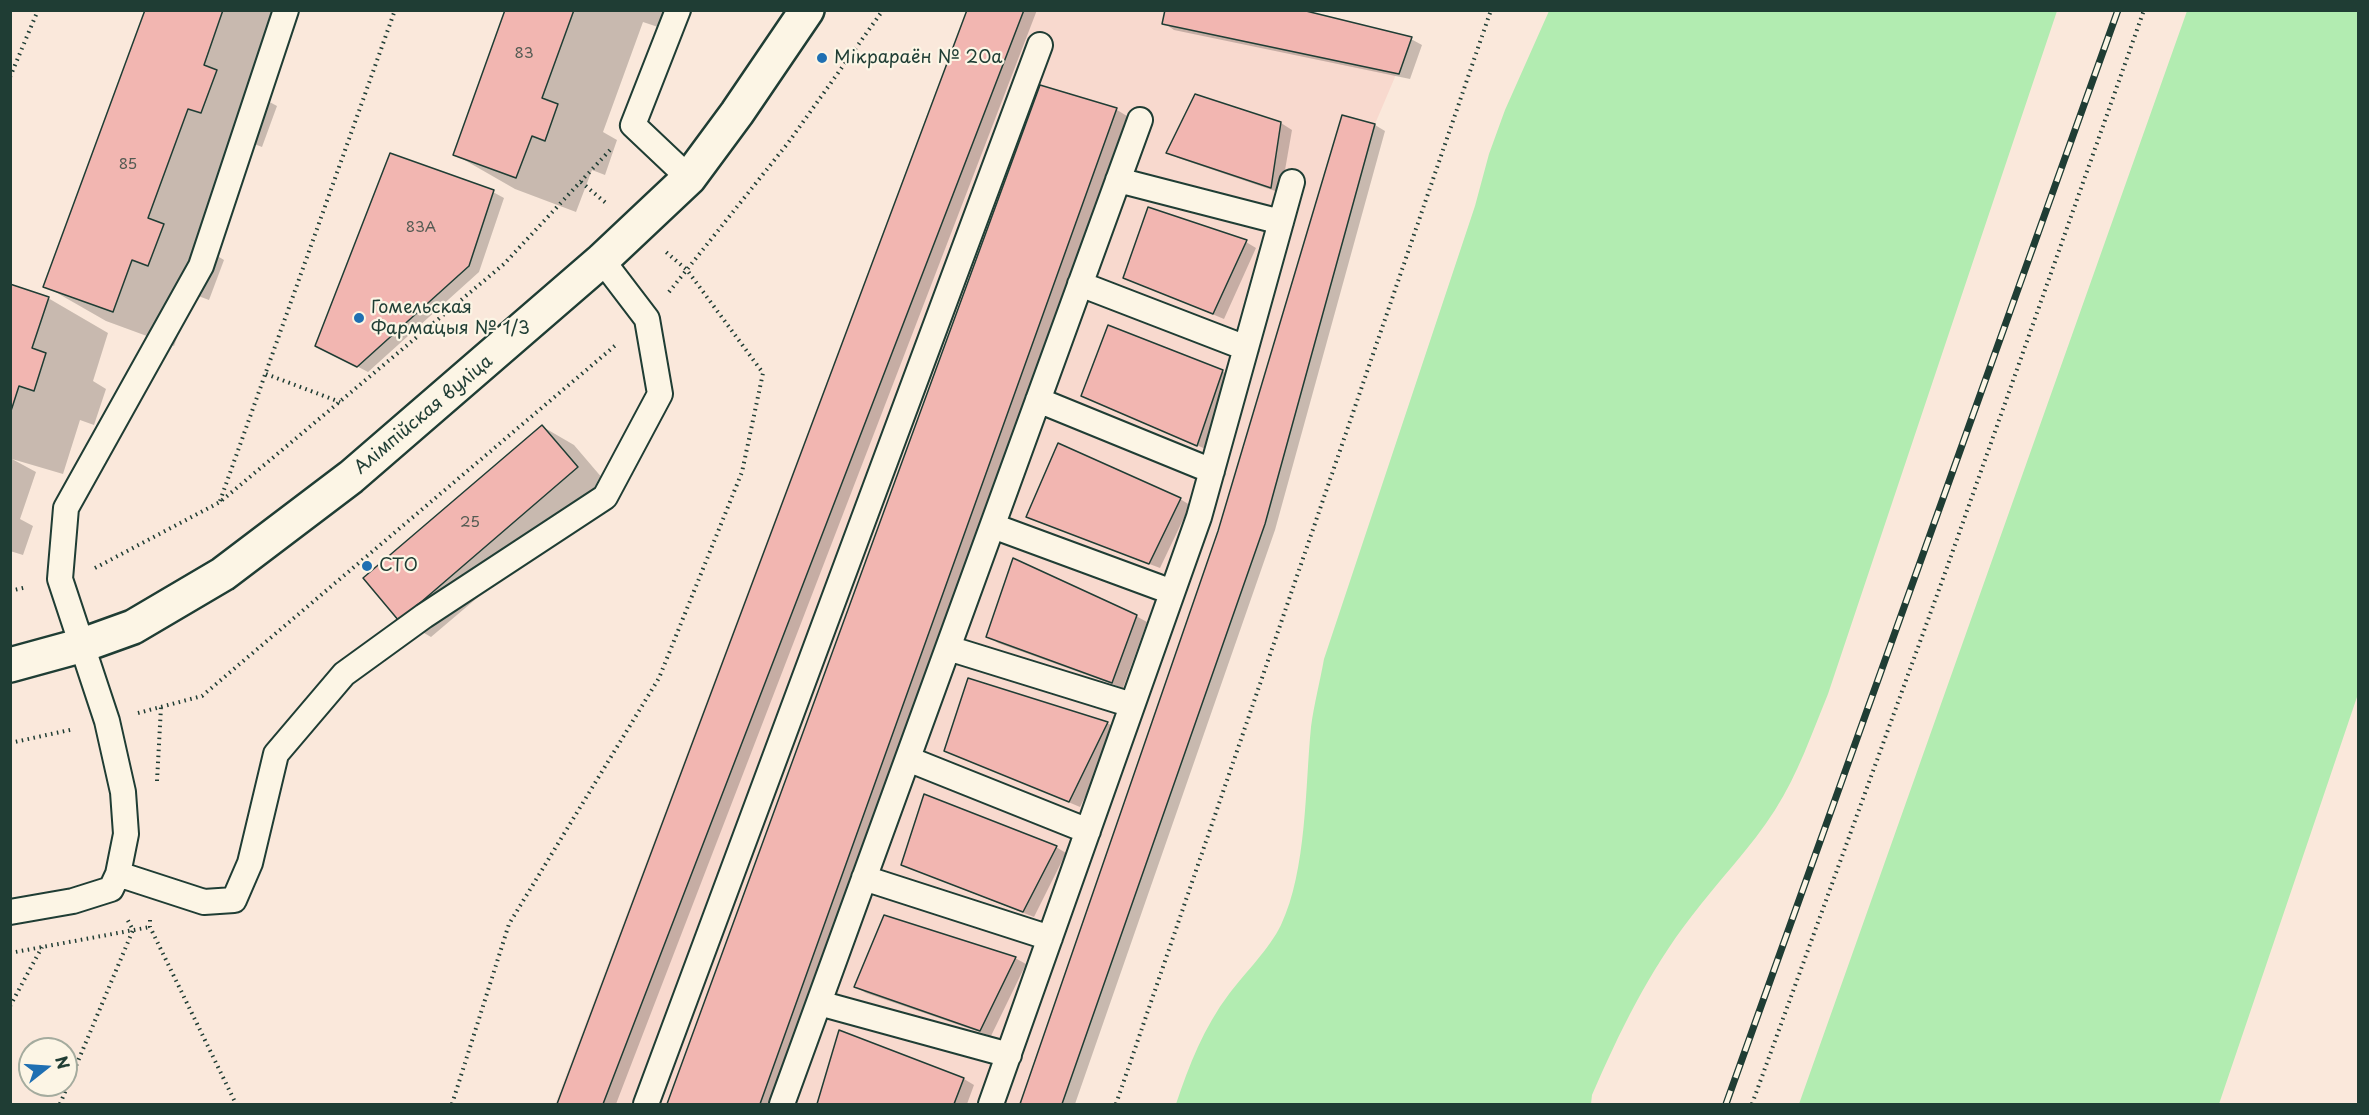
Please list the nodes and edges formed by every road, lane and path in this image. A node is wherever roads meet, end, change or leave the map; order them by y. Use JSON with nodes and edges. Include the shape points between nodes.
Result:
{"nodes":[{"id":1,"x":38,"y":10,"type":"edge"},
{"id":2,"x":286,"y":10,"type":"edge"},
{"id":3,"x":395,"y":10,"type":"edge"},
{"id":4,"x":678,"y":10,"type":"edge"},
{"id":5,"x":807,"y":10,"type":"edge"},
{"id":6,"x":883,"y":10,"type":"edge"},
{"id":7,"x":1491,"y":10,"type":"edge"},
{"id":8,"x":2144,"y":10,"type":"edge"},
{"id":9,"x":1040,"y":45,"type":"dead end"},
{"id":10,"x":10,"y":77,"type":"edge"},
{"id":11,"x":1140,"y":120,"type":"dead end"},
{"id":12,"x":633,"y":125,"type":"junction"},
{"id":13,"x":689,"y":178,"type":"junction"},
{"id":14,"x":1118,"y":180,"type":"junction"},
{"id":15,"x":1292,"y":182,"type":"dead end"},
{"id":16,"x":1281,"y":222,"type":"junction"},
{"id":17,"x":603,"y":260,"type":"junction"},
{"id":18,"x":687,"y":270,"type":"junction"},
{"id":19,"x":1080,"y":284,"type":"junction"},
{"id":20,"x":647,"y":319,"type":"junction"},
{"id":21,"x":1246,"y":348,"type":"junction"},
{"id":22,"x":266,"y":374,"type":"junction"},
{"id":23,"x":1038,"y":400,"type":"junction"},
{"id":24,"x":340,"y":402,"type":"junction"},
{"id":25,"x":1212,"y":471,"type":"junction"},
{"id":26,"x":220,"y":502,"type":"junction"},
{"id":27,"x":993,"y":526,"type":"junction"},
{"id":28,"x":60,"y":579,"type":"junction"},
{"id":29,"x":10,"y":591,"type":"edge"},
{"id":30,"x":1172,"y":592,"type":"junction"},
{"id":31,"x":83,"y":645,"type":"junction"},
{"id":32,"x":948,"y":648,"type":"junction"},
{"id":33,"x":10,"y":665,"type":"edge"},
{"id":34,"x":1132,"y":705,"type":"junction"},
{"id":35,"x":135,"y":713,"type":"dead end"},
{"id":36,"x":77,"y":728,"type":"dead end"},
{"id":37,"x":10,"y":742,"type":"edge"},
{"id":38,"x":908,"y":759,"type":"junction"},
{"id":39,"x":1088,"y":831,"type":"junction"},
{"id":40,"x":864,"y":878,"type":"junction"},
{"id":41,"x":114,"y":881,"type":"junction"},
{"id":42,"x":10,"y":912,"type":"edge"},
{"id":43,"x":150,"y":927,"type":"dead end"},
{"id":44,"x":132,"y":930,"type":"junction"},
{"id":45,"x":1050,"y":938,"type":"junction"},
{"id":46,"x":42,"y":947,"type":"junction"},
{"id":47,"x":10,"y":953,"type":"edge"},
{"id":48,"x":819,"y":1003,"type":"junction"},
{"id":49,"x":10,"y":1006,"type":"edge"},
{"id":50,"x":1009,"y":1055,"type":"junction"},
{"id":51,"x":60,"y":1104,"type":"edge"},
{"id":52,"x":452,"y":1104,"type":"edge"},
{"id":53,"x":646,"y":1104,"type":"edge"},
{"id":54,"x":782,"y":1104,"type":"edge"},
{"id":55,"x":991,"y":1104,"type":"edge"},
{"id":56,"x":1116,"y":1104,"type":"edge"},
{"id":57,"x":1752,"y":1104,"type":"edge"}],
"edges":[{"from":1,"to":10,"type":"path"},
{"from":2,"to":28,"type":"lane","via":[[201,266],[66,508]]},
{"from":3,"to":22,"type":"path"},
{"from":4,"to":12,"type":"lane"},
{"from":5,"to":13,"type":"street","name":"Алімпійская вуліца"},
{"from":6,"to":18,"type":"path","via":[[788,143]]},
{"from":7,"to":56,"type":"path"},
{"from":8,"to":57,"type":"path"},
{"from":9,"to":53,"type":"lane"},
{"from":11,"to":14,"type":"lane"},
{"from":12,"to":13,"type":"lane"},
{"from":12,"to":24,"type":"path","via":[[504,264]]},
{"from":13,"to":17,"type":"street","name":"Алімпійская вуліца"},
{"from":14,"to":16,"type":"lane"},
{"from":14,"to":19,"type":"lane"},
{"from":15,"to":16,"type":"lane"},
{"from":16,"to":21,"type":"lane"},
{"from":17,"to":20,"type":"lane"},
{"from":17,"to":31,"type":"street","name":"Алімпійская вуліца","via":[[351,477],[223,574],[132,627]]},
{"from":18,"to":20,"type":"path"},
{"from":18,"to":52,"type":"path","via":[[763,373],[742,472],[659,678],[509,924]]},
{"from":19,"to":21,"type":"lane"},
{"from":19,"to":23,"type":"lane"},
{"from":20,"to":35,"type":"path","via":[[202,696]]},
{"from":20,"to":41,"type":"lane","via":[[660,394],[605,497],[424,616],[344,674],[276,754],[250,863],[234,900],[204,902]]},
{"from":21,"to":25,"type":"lane"},
{"from":22,"to":24,"type":"path"},
{"from":22,"to":26,"type":"path"},
{"from":23,"to":25,"type":"lane"},
{"from":23,"to":27,"type":"lane"},
{"from":24,"to":26,"type":"path"},
{"from":25,"to":30,"type":"lane"},
{"from":26,"to":28,"type":"path","via":[[87,573]]},
{"from":27,"to":30,"type":"lane"},
{"from":27,"to":32,"type":"lane"},
{"from":28,"to":29,"type":"path"},
{"from":28,"to":31,"type":"lane"},
{"from":30,"to":34,"type":"lane"},
{"from":31,"to":33,"type":"street","name":"Алімпійская вуліца"},
{"from":31,"to":41,"type":"lane","via":[[123,792],[126,834]]},
{"from":32,"to":34,"type":"lane"},
{"from":32,"to":38,"type":"lane"},
{"from":34,"to":39,"type":"lane"},
{"from":36,"to":37,"type":"path"},
{"from":38,"to":39,"type":"lane"},
{"from":38,"to":40,"type":"lane"},
{"from":39,"to":45,"type":"lane"},
{"from":40,"to":45,"type":"lane"},
{"from":40,"to":48,"type":"lane"},
{"from":41,"to":42,"type":"lane","via":[[73,901]]},
{"from":41,"to":44,"type":"path"},
{"from":43,"to":44,"type":"path"},
{"from":44,"to":46,"type":"path"},
{"from":44,"to":51,"type":"path"},
{"from":45,"to":50,"type":"lane"},
{"from":46,"to":47,"type":"path"},
{"from":46,"to":49,"type":"path"},
{"from":48,"to":50,"type":"lane"},
{"from":48,"to":54,"type":"lane"},
{"from":50,"to":55,"type":"lane"}]}
